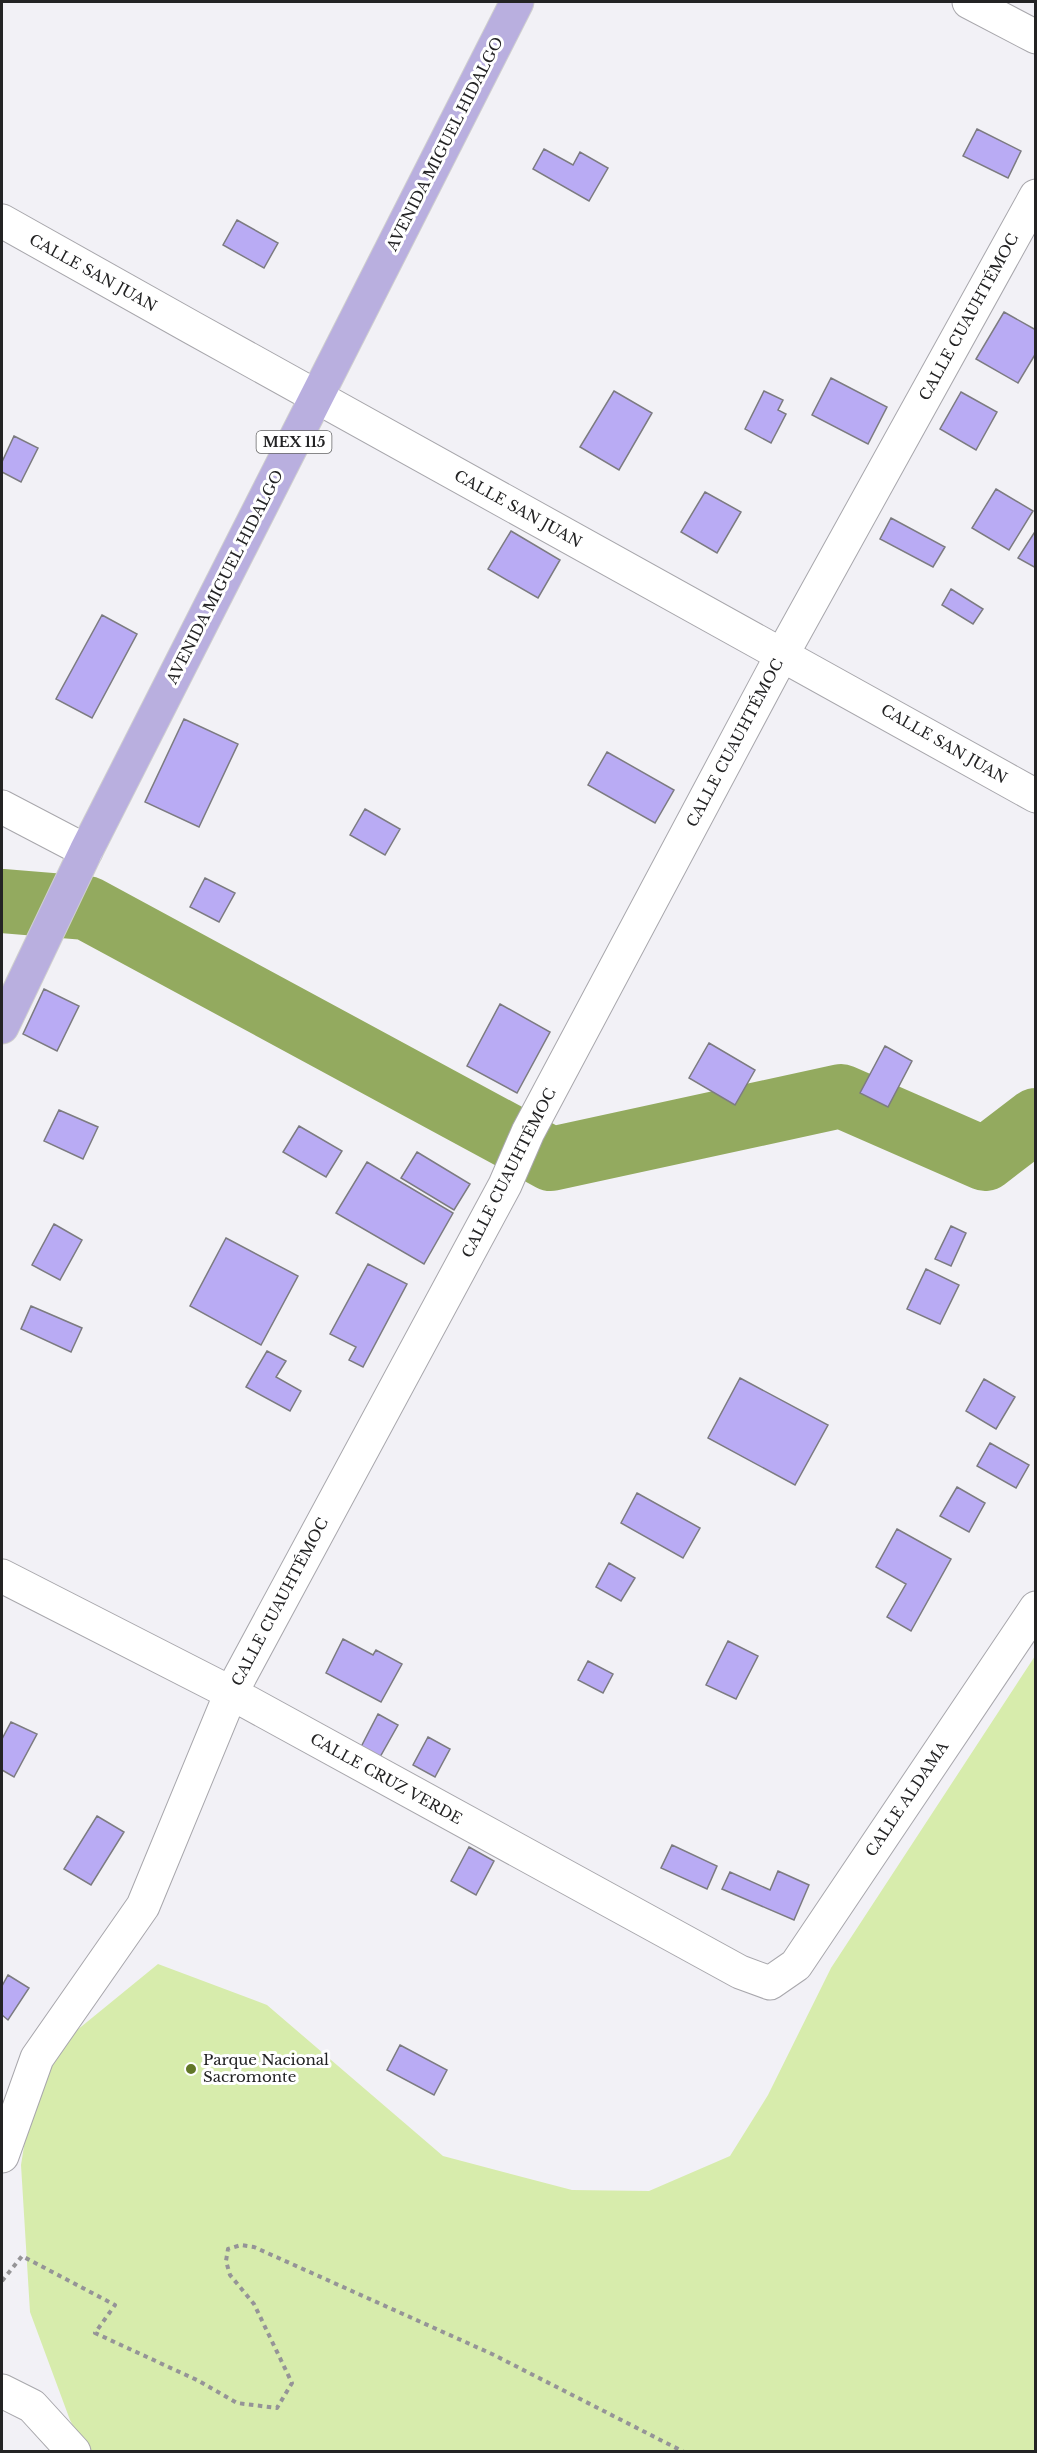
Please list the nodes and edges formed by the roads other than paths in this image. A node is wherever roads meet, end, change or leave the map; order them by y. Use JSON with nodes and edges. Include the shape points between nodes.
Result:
{"nodes":[{"id":1,"x":517,"y":2,"type":"edge"},
{"id":2,"x":969,"y":2,"type":"edge"},
{"id":3,"x":1035,"y":37,"type":"edge"},
{"id":4,"x":1035,"y":196,"type":"edge"},
{"id":5,"x":2,"y":221,"type":"edge"},
{"id":6,"x":316,"y":398,"type":"junction"},
{"id":7,"x":783,"y":653,"type":"junction"},
{"id":8,"x":1035,"y":796,"type":"edge"},
{"id":9,"x":2,"y":807,"type":"edge"},
{"id":10,"x":86,"y":851,"type":"junction"},
{"id":11,"x":2,"y":1027,"type":"edge"},
{"id":12,"x":2,"y":1576,"type":"edge"},
{"id":13,"x":1035,"y":1608,"type":"edge"},
{"id":14,"x":231,"y":1693,"type":"junction"},
{"id":15,"x":770,"y":1983,"type":"joint"},
{"id":16,"x":2,"y":2156,"type":"edge"},
{"id":17,"x":2,"y":2391,"type":"edge"},
{"id":18,"x":74,"y":2451,"type":"edge"}],
"edges":[{"from":1,"to":6,"type":"main road","name":"AVENIDA MIGUEL HIDALGO","number":"MEX 115"},
{"from":2,"to":3,"type":"street"},
{"from":4,"to":7,"type":"street","name":"CALLE CUAUHTÉMOC"},
{"from":5,"to":6,"type":"street","name":"CALLE SAN JUAN"},
{"from":6,"to":7,"type":"street","name":"CALLE SAN JUAN"},
{"from":6,"to":10,"type":"main road","name":"AVENIDA MIGUEL HIDALGO","number":"MEX 115"},
{"from":7,"to":8,"type":"street","name":"CALLE SAN JUAN"},
{"from":7,"to":14,"type":"street","name":"CALLE CUAUHTÉMOC","via":[[528,1132],[505,1185]]},
{"from":9,"to":10,"type":"street"},
{"from":10,"to":11,"type":"main road","name":"AVENIDA MIGUEL HIDALGO","number":"MEX 115"},
{"from":12,"to":14,"type":"street","name":"CALLE CRUZ VERDE"},
{"from":13,"to":15,"type":"street","name":"CALLE ALDAMA","via":[[796,1965]]},
{"from":14,"to":15,"type":"street","name":"CALLE CRUZ VERDE","via":[[740,1972]]},
{"from":14,"to":16,"type":"street","name":"CALLE CUAUHTÉMOC","via":[[143,1906],[37,2058]]},
{"from":17,"to":18,"type":"street","via":[[32,2406]]}]}
